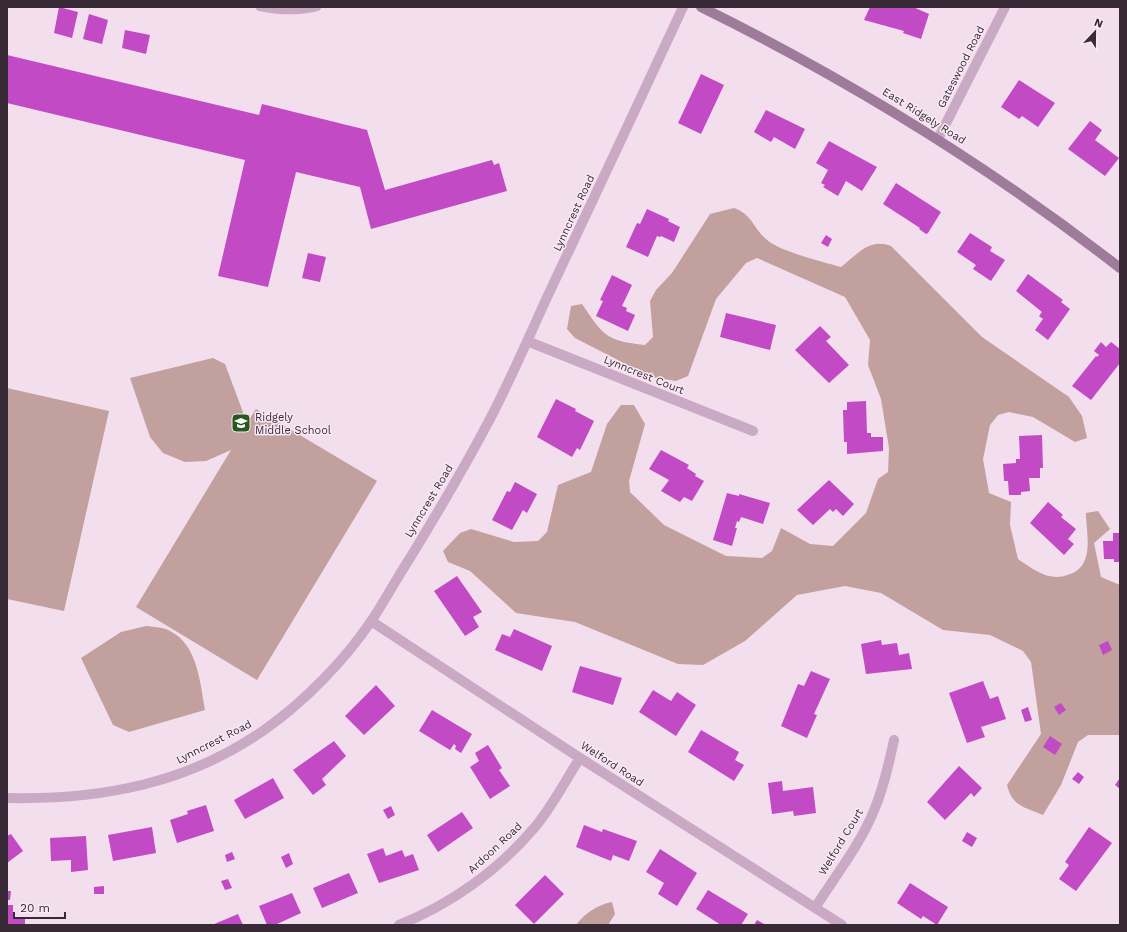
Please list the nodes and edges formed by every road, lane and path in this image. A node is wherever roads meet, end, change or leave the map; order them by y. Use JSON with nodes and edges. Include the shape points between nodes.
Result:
{"nodes":[{"id":1,"x":260,"y":7,"type":"edge"},
{"id":2,"x":317,"y":7,"type":"edge"},
{"id":3,"x":683,"y":7,"type":"edge"},
{"id":4,"x":701,"y":7,"type":"edge"},
{"id":5,"x":1005,"y":7,"type":"edge"},
{"id":6,"x":938,"y":139,"type":"junction"},
{"id":7,"x":1120,"y":268,"type":"edge"},
{"id":8,"x":527,"y":341,"type":"junction"},
{"id":9,"x":753,"y":431,"type":"dead end"},
{"id":10,"x":371,"y":621,"type":"junction"},
{"id":11,"x":894,"y":740,"type":"dead end"},
{"id":12,"x":580,"y":758,"type":"junction"},
{"id":13,"x":7,"y":798,"type":"edge"},
{"id":14,"x":815,"y":908,"type":"junction"},
{"id":15,"x":399,"y":925,"type":"edge"},
{"id":16,"x":842,"y":925,"type":"edge"}],
"edges":[{"from":1,"to":2,"type":"lane","via":[[278,11]]},
{"from":3,"to":8,"type":"street","name":"Lynncrest Road"},
{"from":4,"to":6,"type":"street","name":"East Ridgely Road","via":[[812,64]]},
{"from":5,"to":6,"type":"street","name":"Gateswood Road"},
{"from":6,"to":7,"type":"street","name":"East Ridgely Road","via":[[1041,209]]},
{"from":8,"to":9,"type":"street","name":"Lynncrest Court"},
{"from":8,"to":10,"type":"street","name":"Lynncrest Road","via":[[484,430]]},
{"from":10,"to":12,"type":"street","name":"Welford Road"},
{"from":10,"to":13,"type":"street","name":"Lynncrest Road","via":[[338,662],[303,698],[266,728],[188,771],[137,787],[66,797]]},
{"from":11,"to":14,"type":"street","name":"Welford Court","via":[[875,809]]},
{"from":12,"to":14,"type":"street","name":"Welford Road"},
{"from":12,"to":15,"type":"street","name":"Ardoon Road","via":[[535,827],[508,854],[477,882],[446,903]]},
{"from":14,"to":16,"type":"street","name":"Welford Road"}]}
